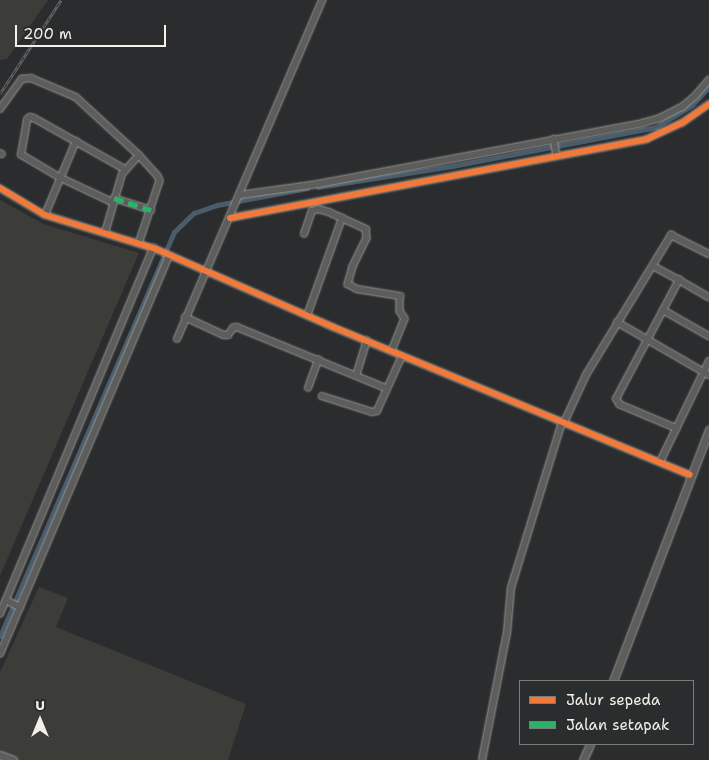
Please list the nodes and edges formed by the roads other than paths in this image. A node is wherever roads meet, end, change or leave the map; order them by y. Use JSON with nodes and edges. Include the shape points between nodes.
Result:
{"nodes":[{"id":1,"x":322,"y":0,"type":"edge"},
{"id":2,"x":709,"y":80,"type":"edge"},
{"id":3,"x":709,"y":104,"type":"edge"},
{"id":4,"x":0,"y":109,"type":"edge"},
{"id":5,"x":554,"y":140,"type":"junction"},
{"id":6,"x":76,"y":141,"type":"junction"},
{"id":7,"x":139,"y":155,"type":"junction"},
{"id":8,"x":556,"y":155,"type":"junction"},
{"id":9,"x":125,"y":169,"type":"junction"},
{"id":10,"x":60,"y":178,"type":"junction"},
{"id":11,"x":0,"y":188,"type":"edge"},
{"id":12,"x":239,"y":197,"type":"junction"},
{"id":13,"x":114,"y":201,"type":"junction"},
{"id":14,"x":308,"y":202,"type":"junction"},
{"id":15,"x":151,"y":210,"type":"junction"},
{"id":16,"x":312,"y":211,"type":"junction"},
{"id":17,"x":45,"y":216,"type":"junction"},
{"id":18,"x":230,"y":218,"type":"junction"},
{"id":19,"x":342,"y":218,"type":"junction"},
{"id":20,"x":105,"y":233,"type":"junction"},
{"id":21,"x":304,"y":234,"type":"dead end"},
{"id":22,"x":139,"y":244,"type":"junction"},
{"id":23,"x":154,"y":248,"type":"junction"},
{"id":24,"x":168,"y":254,"type":"junction"},
{"id":25,"x":709,"y":254,"type":"edge"},
{"id":26,"x":653,"y":266,"type":"junction"},
{"id":27,"x":205,"y":271,"type":"junction"},
{"id":28,"x":679,"y":280,"type":"junction"},
{"id":29,"x":709,"y":297,"type":"edge"},
{"id":30,"x":663,"y":310,"type":"junction"},
{"id":31,"x":307,"y":316,"type":"junction"},
{"id":32,"x":185,"y":317,"type":"junction"},
{"id":33,"x":617,"y":322,"type":"junction"},
{"id":34,"x":709,"y":336,"type":"edge"},
{"id":35,"x":177,"y":339,"type":"dead end"},
{"id":36,"x":648,"y":340,"type":"junction"},
{"id":37,"x":367,"y":341,"type":"junction"},
{"id":38,"x":392,"y":352,"type":"junction"},
{"id":39,"x":402,"y":356,"type":"junction"},
{"id":40,"x":318,"y":360,"type":"junction"},
{"id":41,"x":709,"y":361,"type":"edge"},
{"id":42,"x":706,"y":374,"type":"edge"},
{"id":43,"x":356,"y":376,"type":"junction"},
{"id":44,"x":308,"y":388,"type":"dead end"},
{"id":45,"x":386,"y":388,"type":"junction"},
{"id":46,"x":322,"y":396,"type":"dead end"},
{"id":47,"x":563,"y":422,"type":"junction"},
{"id":48,"x":677,"y":429,"type":"junction"},
{"id":49,"x":709,"y":430,"type":"edge"},
{"id":50,"x":660,"y":462,"type":"junction"},
{"id":51,"x":690,"y":475,"type":"junction"},
{"id":52,"x":7,"y":600,"type":"junction"},
{"id":53,"x":20,"y":606,"type":"junction"},
{"id":54,"x":0,"y":614,"type":"edge"},
{"id":55,"x":0,"y":654,"type":"edge"},
{"id":56,"x":613,"y":680,"type":"edge"},
{"id":57,"x":590,"y":745,"type":"edge"},
{"id":58,"x":0,"y":755,"type":"edge"},
{"id":59,"x":13,"y":760,"type":"edge"},
{"id":60,"x":482,"y":760,"type":"edge"},
{"id":61,"x":583,"y":760,"type":"edge"}],
"edges":[{"from":1,"to":12,"type":"street"},
{"from":2,"to":5,"type":"street","via":[[690,102],[660,118]]},
{"from":3,"to":8,"type":"street","via":[[682,124],[655,136]]},
{"from":4,"to":7,"type":"street","via":[[22,79],[31,78],[76,97]]},
{"from":5,"to":8,"type":"street"},
{"from":5,"to":12,"type":"street"},
{"from":6,"to":9,"type":"street"},
{"from":6,"to":10,"type":"street"},
{"from":6,"to":10,"type":"street","via":[[32,117],[27,120],[20,155]]},
{"from":7,"to":9,"type":"street"},
{"from":7,"to":15,"type":"street","via":[[159,178]]},
{"from":8,"to":14,"type":"street"},
{"from":9,"to":13,"type":"street"},
{"from":10,"to":13,"type":"street"},
{"from":10,"to":17,"type":"street"},
{"from":11,"to":17,"type":"street"},
{"from":12,"to":18,"type":"street"},
{"from":13,"to":15,"type":"street"},
{"from":13,"to":20,"type":"street"},
{"from":14,"to":16,"type":"street"},
{"from":14,"to":18,"type":"street"},
{"from":15,"to":22,"type":"street"},
{"from":16,"to":19,"type":"street","via":[[325,210]]},
{"from":16,"to":21,"type":"street"},
{"from":17,"to":20,"type":"street"},
{"from":18,"to":27,"type":"street"},
{"from":19,"to":31,"type":"street"},
{"from":19,"to":38,"type":"street","via":[[363,227],[368,235],[348,285],[401,297],[400,310],[405,319]]},
{"from":20,"to":22,"type":"street"},
{"from":22,"to":23,"type":"street"},
{"from":23,"to":24,"type":"street"},
{"from":23,"to":52,"type":"street"},
{"from":24,"to":27,"type":"street"},
{"from":24,"to":53,"type":"street"},
{"from":25,"to":26,"type":"street","via":[[672,235]]},
{"from":26,"to":28,"type":"street"},
{"from":26,"to":33,"type":"street"},
{"from":27,"to":31,"type":"street"},
{"from":27,"to":32,"type":"street"},
{"from":28,"to":29,"type":"street"},
{"from":28,"to":30,"type":"street"},
{"from":30,"to":34,"type":"street"},
{"from":30,"to":36,"type":"street"},
{"from":31,"to":37,"type":"street"},
{"from":32,"to":35,"type":"street"},
{"from":32,"to":40,"type":"street","via":[[224,335],[237,326]]},
{"from":33,"to":36,"type":"street"},
{"from":33,"to":47,"type":"street"},
{"from":36,"to":42,"type":"street"},
{"from":36,"to":48,"type":"street","via":[[616,402]]},
{"from":37,"to":38,"type":"street"},
{"from":37,"to":43,"type":"street"},
{"from":38,"to":39,"type":"street"},
{"from":39,"to":45,"type":"street"},
{"from":39,"to":47,"type":"street"},
{"from":40,"to":43,"type":"street"},
{"from":40,"to":44,"type":"street"},
{"from":41,"to":42,"type":"street"},
{"from":42,"to":48,"type":"street"},
{"from":43,"to":45,"type":"street"},
{"from":45,"to":46,"type":"street","via":[[374,412]]},
{"from":47,"to":50,"type":"street"},
{"from":47,"to":60,"type":"street","via":[[511,588],[507,633]]},
{"from":48,"to":50,"type":"street"},
{"from":49,"to":51,"type":"main road"},
{"from":50,"to":51,"type":"street"},
{"from":51,"to":56,"type":"main road"},
{"from":52,"to":53,"type":"street"},
{"from":52,"to":54,"type":"street"},
{"from":53,"to":55,"type":"street"},
{"from":57,"to":61,"type":"main road"},
{"from":58,"to":59,"type":"main road"}]}
